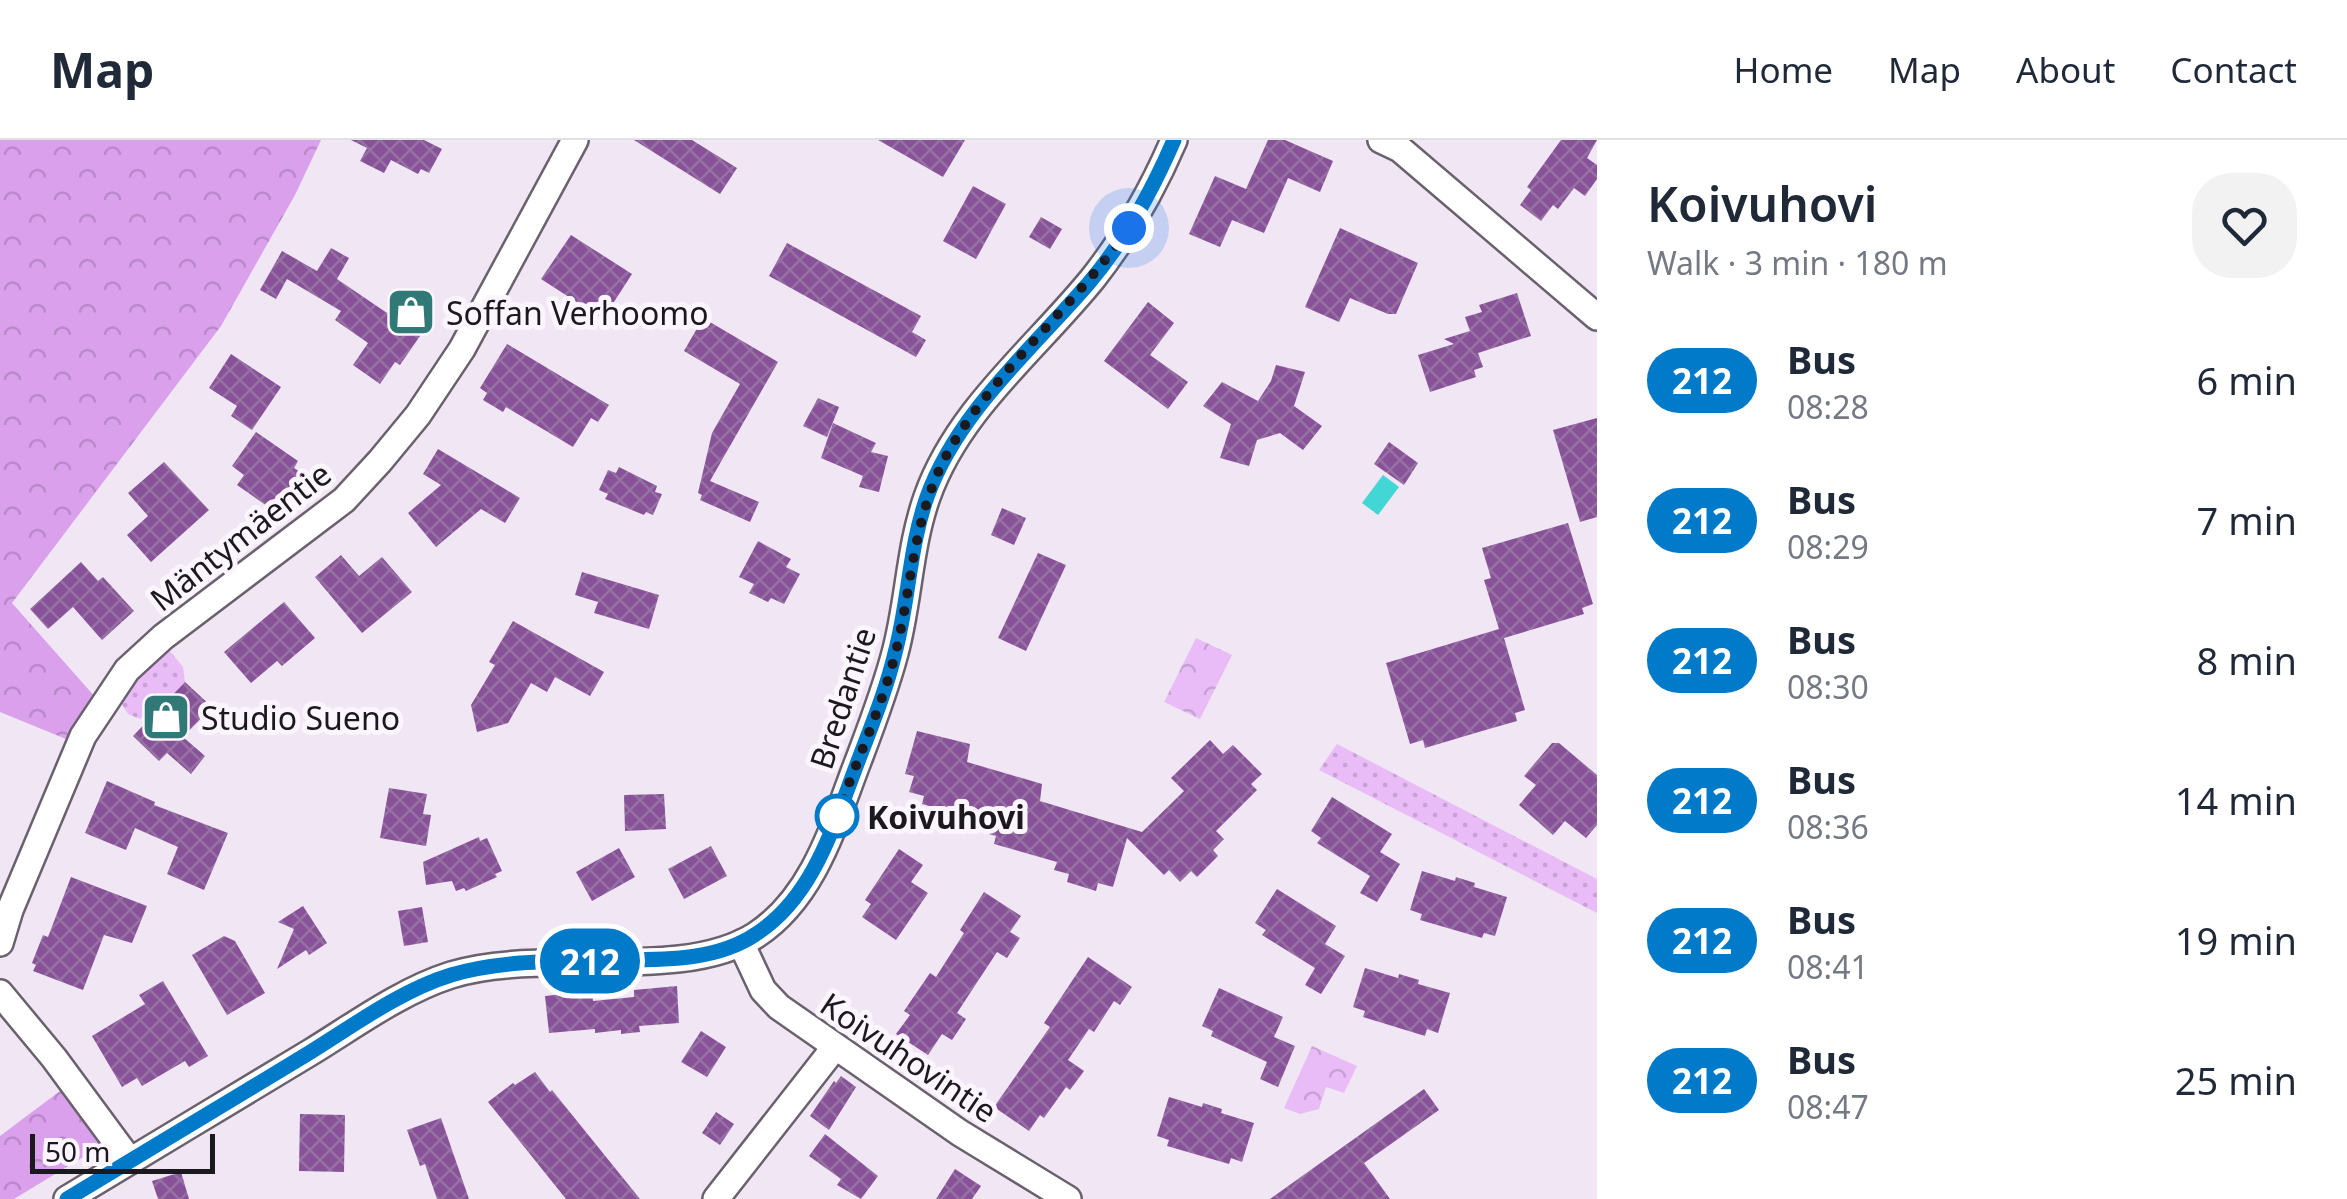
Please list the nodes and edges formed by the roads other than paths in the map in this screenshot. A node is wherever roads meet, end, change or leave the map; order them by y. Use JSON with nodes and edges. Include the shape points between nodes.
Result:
{"nodes":[{"id":1,"x":575,"y":140,"type":"edge"},
{"id":2,"x":1174,"y":140,"type":"edge"},
{"id":3,"x":1381,"y":140,"type":"edge"},
{"id":4,"x":1597,"y":317,"type":"edge"},
{"id":5,"x":0,"y":944,"type":"edge"},
{"id":6,"x":741,"y":944,"type":"junction"},
{"id":7,"x":0,"y":993,"type":"edge"},
{"id":8,"x":835,"y":1046,"type":"junction"},
{"id":9,"x":130,"y":1161,"type":"junction"},
{"id":10,"x":66,"y":1199,"type":"edge"},
{"id":11,"x":716,"y":1199,"type":"edge"},
{"id":12,"x":1068,"y":1199,"type":"edge"}],
"edges":[{"from":1,"to":5,"type":"street","name":"Mäntymäentie","via":[[462,349],[380,461],[344,500],[127,670],[83,736]]},
{"from":2,"to":6,"type":"street","name":"Bredantie","via":[[1116,247],[946,456],[916,536],[880,702],[825,845],[793,901]]},
{"from":3,"to":4,"type":"street"},
{"from":6,"to":8,"type":"street","name":"Koivuhovintie","via":[[771,998]]},
{"from":6,"to":9,"type":"street","name":"Bredantie","via":[[664,960],[506,965],[449,976],[360,1021]]},
{"from":7,"to":9,"type":"street"},
{"from":8,"to":11,"type":"street"},
{"from":8,"to":12,"type":"street","name":"Koivuhovintie"},
{"from":9,"to":10,"type":"street","name":"Bredantie"}]}
